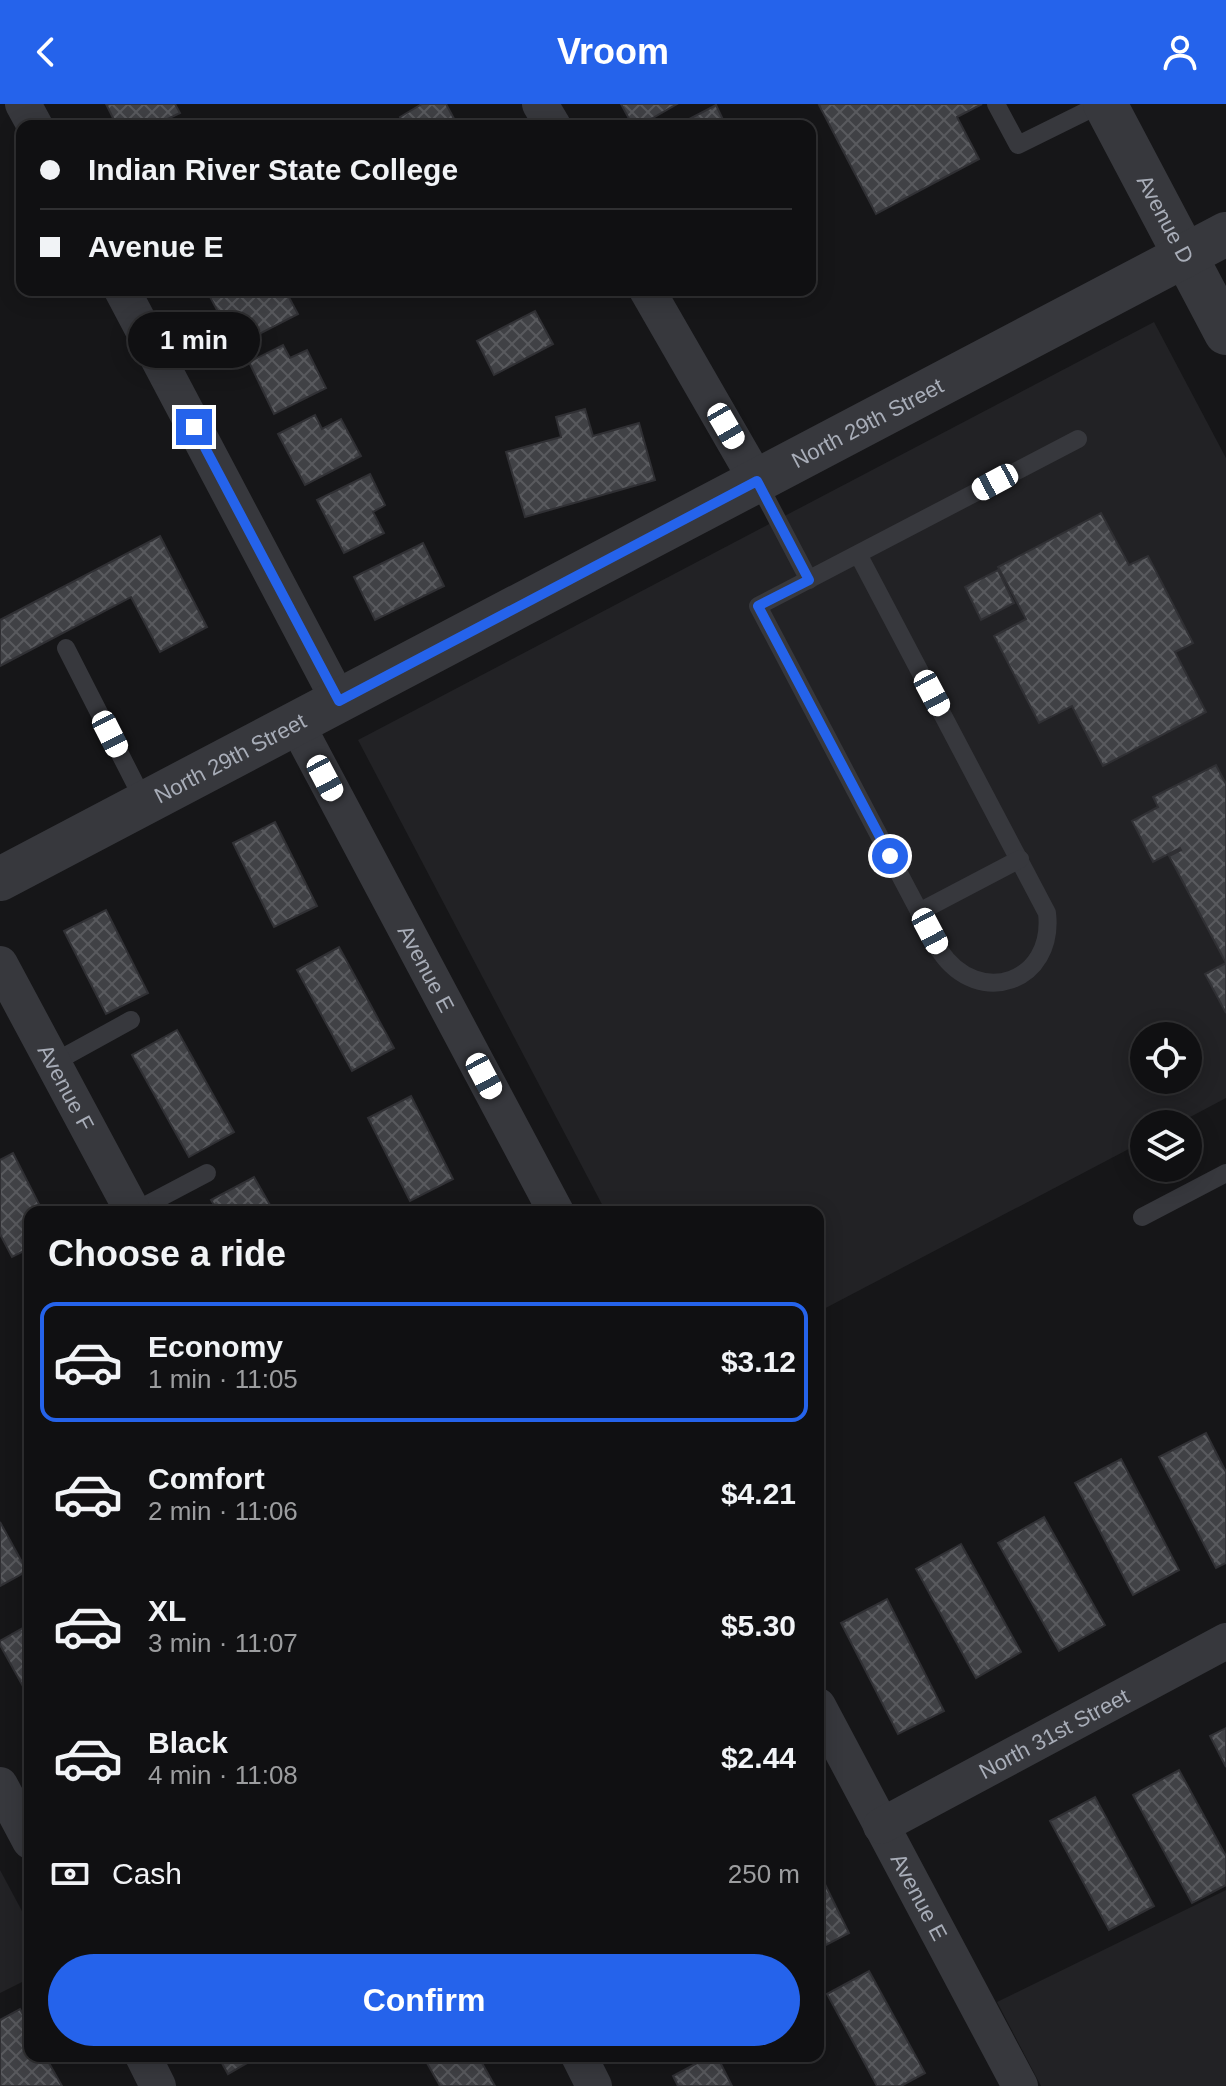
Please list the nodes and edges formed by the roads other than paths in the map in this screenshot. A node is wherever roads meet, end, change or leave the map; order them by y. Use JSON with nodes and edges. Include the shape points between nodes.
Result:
{"nodes":[{"id":1,"x":996,"y":104,"type":"edge"},
{"id":2,"x":1103,"y":104,"type":"edge"},
{"id":3,"x":1226,"y":234,"type":"edge"},
{"id":4,"x":1185,"y":256,"type":"junction"},
{"id":5,"x":125,"y":296,"type":"edge"},
{"id":6,"x":650,"y":296,"type":"edge"},
{"id":7,"x":1226,"y":333,"type":"edge"},
{"id":8,"x":1078,"y":439,"type":"dead end"},
{"id":9,"x":757,"y":481,"type":"junction"},
{"id":10,"x":858,"y":554,"type":"junction"},
{"id":11,"x":809,"y":580,"type":"junction"},
{"id":12,"x":66,"y":648,"type":"dead end"},
{"id":13,"x":339,"y":701,"type":"junction"},
{"id":14,"x":296,"y":723,"type":"junction"},
{"id":15,"x":145,"y":803,"type":"junction"},
{"id":16,"x":1020,"y":859,"type":"junction"},
{"id":17,"x":0,"y":879,"type":"edge"},
{"id":18,"x":919,"y":912,"type":"junction"},
{"id":19,"x":0,"y":964,"type":"edge"},
{"id":20,"x":131,"y":1020,"type":"dead end"},
{"id":21,"x":53,"y":1063,"type":"junction"},
{"id":22,"x":207,"y":1173,"type":"dead end"},
{"id":23,"x":1226,"y":1173,"type":"edge"},
{"id":24,"x":130,"y":1206,"type":"edge"},
{"id":25,"x":144,"y":1206,"type":"edge"},
{"id":26,"x":553,"y":1206,"type":"edge"},
{"id":27,"x":1142,"y":1217,"type":"dead end"},
{"id":28,"x":1226,"y":1641,"type":"edge"},
{"id":29,"x":824,"y":1717,"type":"edge"},
{"id":30,"x":0,"y":1785,"type":"edge"},
{"id":31,"x":881,"y":1826,"type":"junction"},
{"id":32,"x":24,"y":1830,"type":"edge"},
{"id":33,"x":146,"y":2062,"type":"edge"},
{"id":34,"x":582,"y":2062,"type":"edge"},
{"id":35,"x":158,"y":2086,"type":"edge"},
{"id":36,"x":594,"y":2086,"type":"edge"},
{"id":37,"x":1020,"y":2086,"type":"edge"}],
"edges":[{"from":1,"to":2,"type":"lane","via":[[1018,145]]},
{"from":2,"to":4,"type":"street","name":"Avenue D"},
{"from":3,"to":4,"type":"street","name":"North 29th Street"},
{"from":4,"to":7,"type":"street","name":"Avenue D"},
{"from":4,"to":9,"type":"street","name":"North 29th Street"},
{"from":5,"to":13,"type":"street"},
{"from":6,"to":9,"type":"street"},
{"from":8,"to":10,"type":"lane"},
{"from":9,"to":11,"type":"lane"},
{"from":9,"to":13,"type":"street","name":"North 29th Street"},
{"from":10,"to":11,"type":"lane"},
{"from":10,"to":16,"type":"lane"},
{"from":11,"to":18,"type":"lane","via":[[758,606]]},
{"from":12,"to":15,"type":"lane"},
{"from":13,"to":14,"type":"street","name":"North 29th Street"},
{"from":14,"to":15,"type":"street","name":"North 29th Street"},
{"from":14,"to":26,"type":"street","name":"Avenue E"},
{"from":15,"to":17,"type":"street","name":"North 29th Street"},
{"from":16,"to":18,"type":"lane"},
{"from":16,"to":18,"type":"lane","via":[[1049,927],[1040,956],[1019,977],[989,983],[960,974]]},
{"from":19,"to":21,"type":"street","name":"Avenue F"},
{"from":20,"to":21,"type":"lane"},
{"from":21,"to":24,"type":"street","name":"Avenue F"},
{"from":22,"to":25,"type":"lane"},
{"from":23,"to":27,"type":"lane"},
{"from":28,"to":31,"type":"street","name":"North 31st Street"},
{"from":29,"to":31,"type":"street","name":"Avenue E"},
{"from":30,"to":32,"type":"street"},
{"from":31,"to":37,"type":"street","name":"Avenue E"},
{"from":33,"to":35,"type":"street"},
{"from":34,"to":36,"type":"street"}]}
